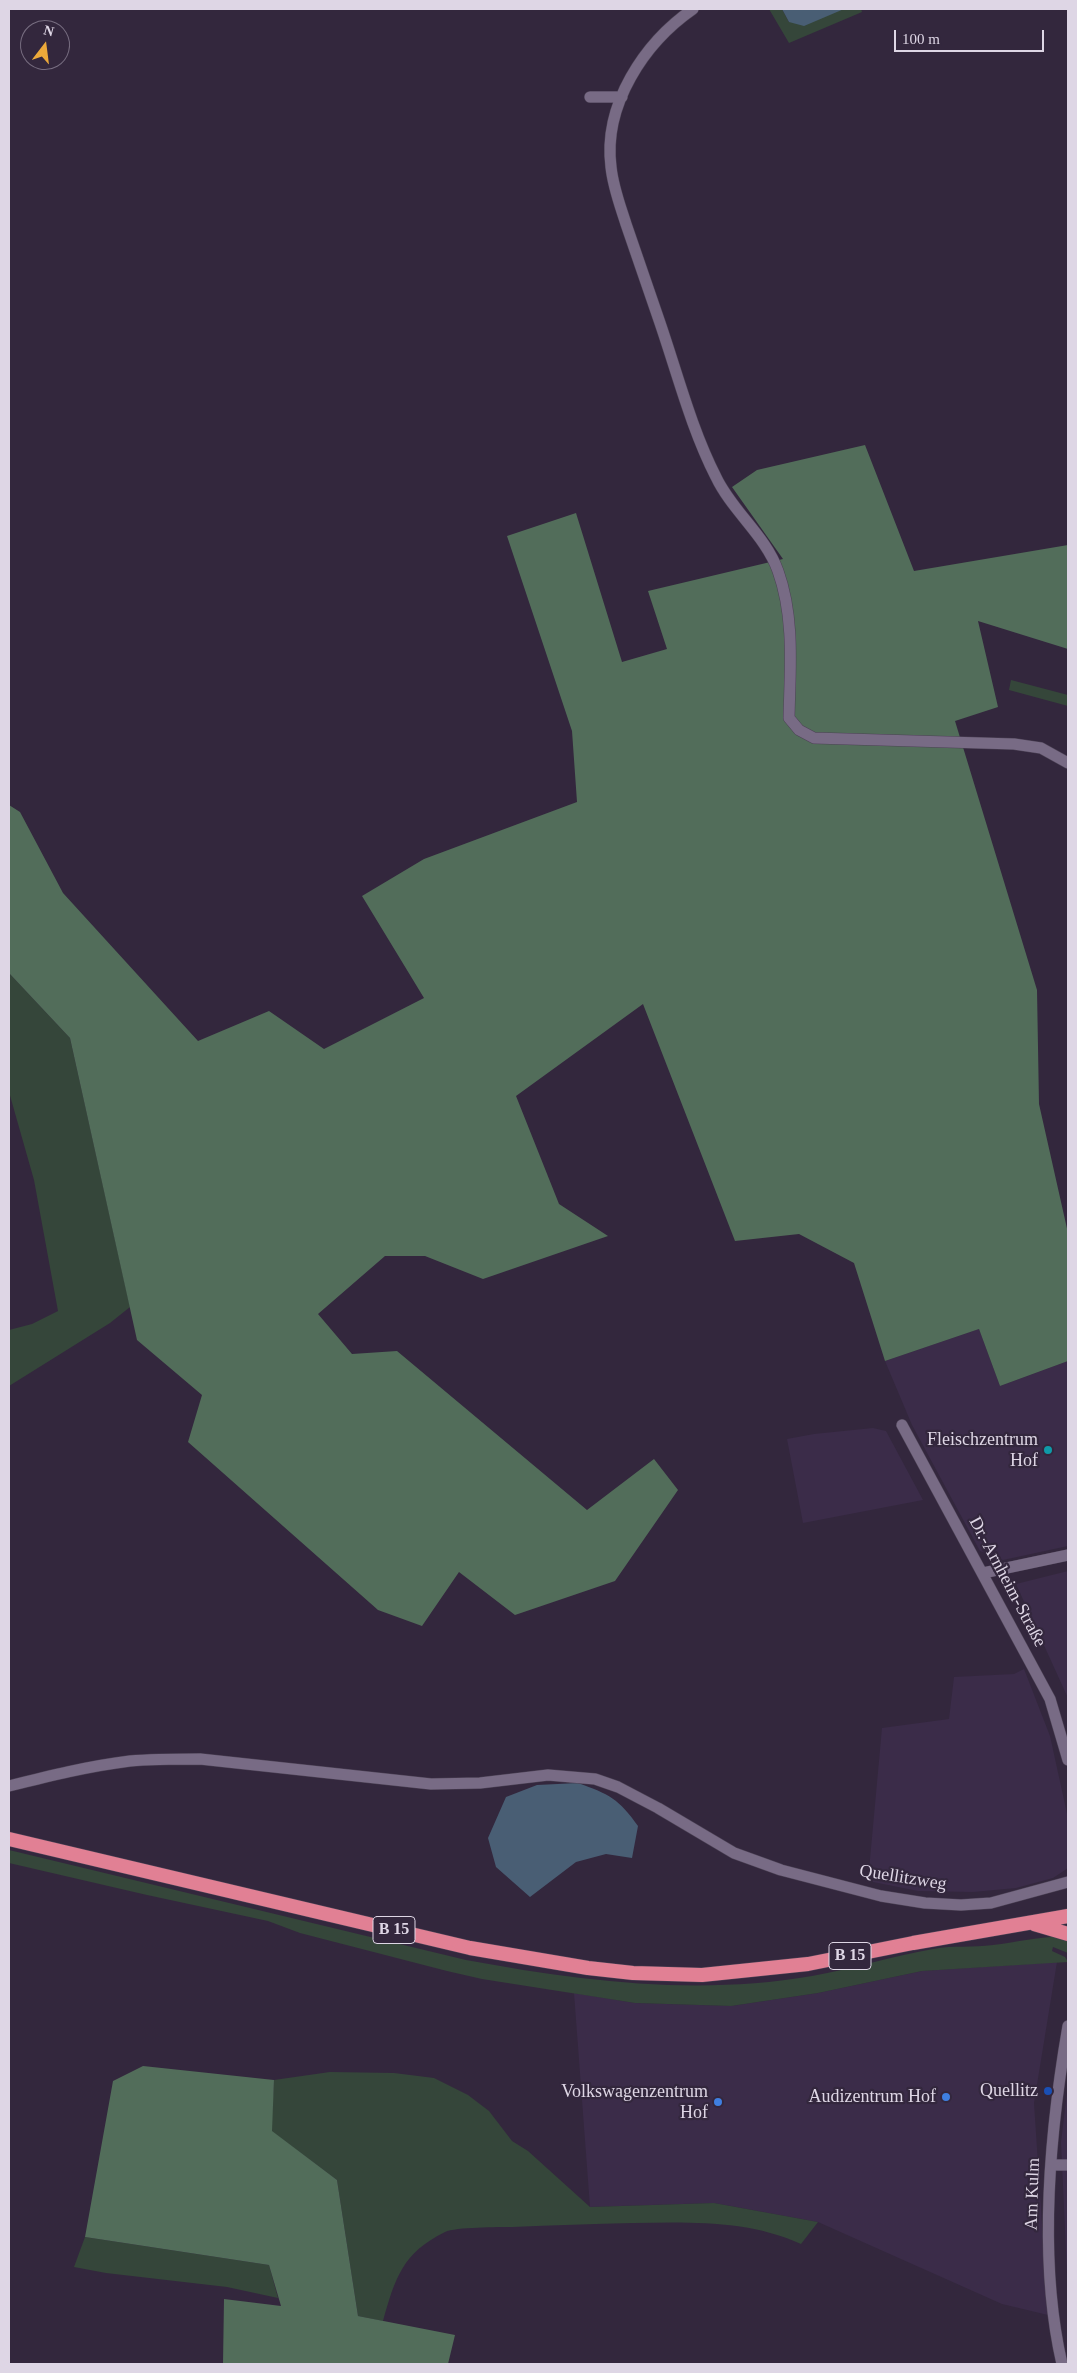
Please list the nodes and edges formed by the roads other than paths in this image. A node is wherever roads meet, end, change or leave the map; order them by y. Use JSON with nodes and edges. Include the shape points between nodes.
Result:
{"nodes":[{"id":1,"x":693,"y":9,"type":"edge"},
{"id":2,"x":590,"y":97,"type":"dead end"},
{"id":3,"x":622,"y":97,"type":"junction"},
{"id":4,"x":1068,"y":762,"type":"edge"},
{"id":5,"x":902,"y":1425,"type":"dead end"},
{"id":6,"x":1068,"y":1555,"type":"edge"},
{"id":7,"x":983,"y":1573,"type":"junction"},
{"id":8,"x":1068,"y":1760,"type":"edge"},
{"id":9,"x":9,"y":1786,"type":"edge"},
{"id":10,"x":9,"y":1839,"type":"edge"},
{"id":11,"x":1068,"y":1882,"type":"edge"},
{"id":12,"x":1068,"y":1916,"type":"edge"},
{"id":13,"x":1029,"y":1922,"type":"junction"},
{"id":14,"x":1068,"y":1934,"type":"edge"},
{"id":15,"x":1068,"y":2026,"type":"edge"},
{"id":16,"x":1051,"y":2165,"type":"junction"},
{"id":17,"x":1068,"y":2165,"type":"edge"},
{"id":18,"x":1062,"y":2364,"type":"edge"}],
"edges":[{"from":1,"to":3,"type":"street","via":[[653,44],[631,76]]},
{"from":2,"to":3,"type":"street"},
{"from":3,"to":4,"type":"street","via":[[612,137],[610,164],[613,182],[696,430],[715,476],[778,571],[790,624],[790,718],[799,730],[814,738],[1014,744],[1041,748]]},
{"from":5,"to":7,"type":"street","name":"Dr.-Arnheim-Straße"},
{"from":6,"to":7,"type":"street"},
{"from":7,"to":8,"type":"street","name":"Dr.-Arnheim-Straße","via":[[1050,1699]]},
{"from":9,"to":11,"type":"street","name":"Quellitzweg","via":[[130,1761],[200,1759],[431,1784],[573,1776],[618,1787],[734,1853],[781,1870],[881,1896],[925,1903],[991,1903]]},
{"from":10,"to":13,"type":"highway","number":"B 15","via":[[470,1948],[632,1973],[702,1975],[786,1967]]},
{"from":12,"to":13,"type":"highway","number":"B 15"},
{"from":13,"to":14,"type":"highway"},
{"from":15,"to":16,"type":"street","name":"Am Kulm"},
{"from":16,"to":17,"type":"street"},
{"from":16,"to":18,"type":"street","name":"Am Kulm","via":[[1048,2220],[1052,2288]]}]}
